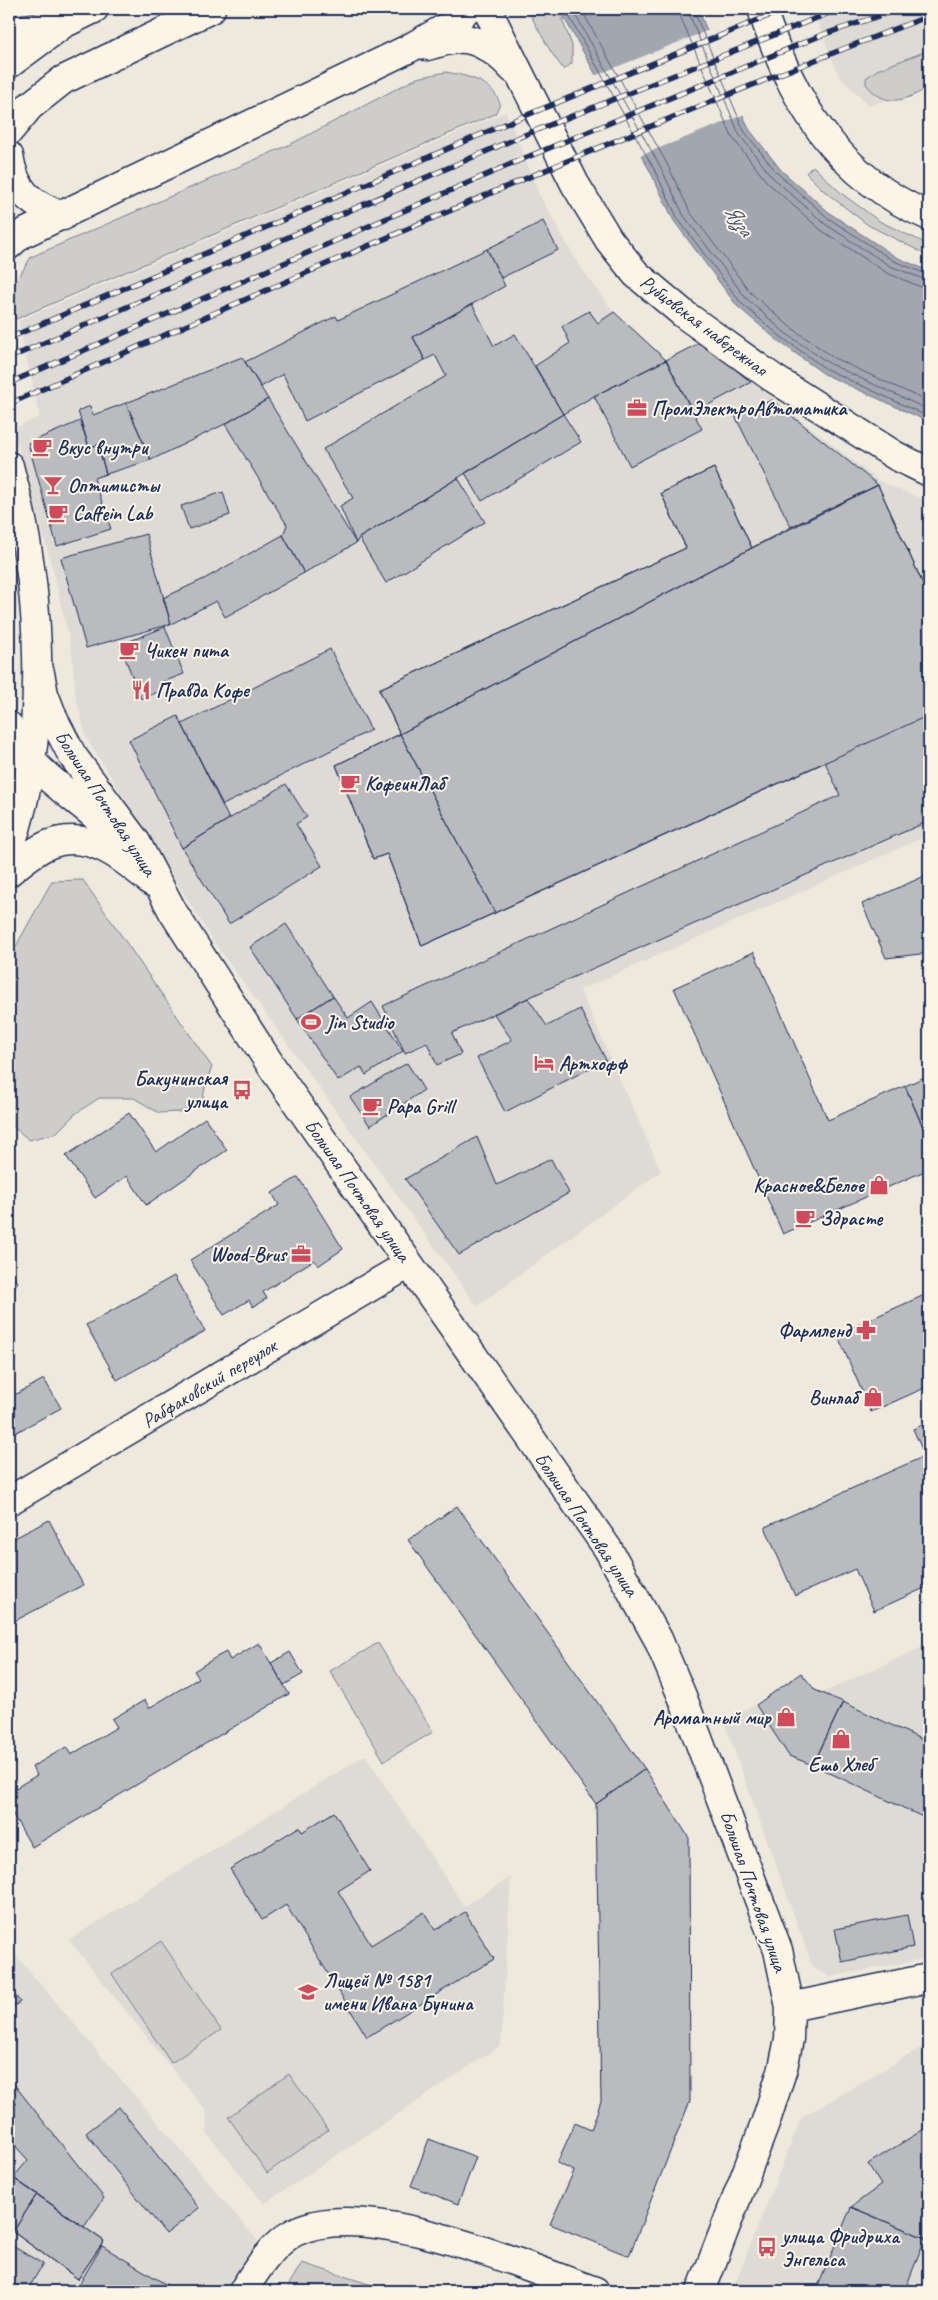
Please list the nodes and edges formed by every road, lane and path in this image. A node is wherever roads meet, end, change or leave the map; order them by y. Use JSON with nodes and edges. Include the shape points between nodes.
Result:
{"nodes":[{"id":1,"x":94,"y":9,"type":"edge"},
{"id":2,"x":211,"y":9,"type":"edge"},
{"id":3,"x":467,"y":9,"type":"edge"},
{"id":4,"x":487,"y":9,"type":"edge"},
{"id":5,"x":762,"y":9,"type":"edge"},
{"id":6,"x":63,"y":24,"type":"junction"},
{"id":7,"x":9,"y":31,"type":"edge"},
{"id":8,"x":9,"y":41,"type":"edge"},
{"id":9,"x":408,"y":50,"type":"junction"},
{"id":10,"x":9,"y":64,"type":"edge"},
{"id":11,"x":527,"y":87,"type":"junction"},
{"id":12,"x":10,"y":127,"type":"edge"},
{"id":13,"x":9,"y":156,"type":"edge"},
{"id":14,"x":63,"y":216,"type":"junction"},
{"id":15,"x":929,"y":216,"type":"edge"},
{"id":16,"x":12,"y":239,"type":"edge"},
{"id":17,"x":9,"y":466,"type":"edge"},
{"id":18,"x":929,"y":472,"type":"edge"},
{"id":19,"x":38,"y":661,"type":"junction"},
{"id":20,"x":9,"y":726,"type":"edge"},
{"id":21,"x":32,"y":762,"type":"junction"},
{"id":22,"x":9,"y":850,"type":"edge"},
{"id":23,"x":9,"y":872,"type":"edge"},
{"id":24,"x":160,"y":888,"type":"junction"},
{"id":25,"x":409,"y":1264,"type":"junction"},
{"id":26,"x":9,"y":1501,"type":"edge"},
{"id":27,"x":929,"y":1978,"type":"edge"},
{"id":28,"x":790,"y":2007,"type":"junction"},
{"id":29,"x":243,"y":2291,"type":"edge"},
{"id":30,"x":595,"y":2291,"type":"edge"},
{"id":31,"x":701,"y":2291,"type":"edge"}],
"edges":[{"from":1,"to":6,"type":"street"},
{"from":2,"to":12,"type":"street","via":[[63,80]]},
{"from":3,"to":9,"type":"street","via":[[454,23]]},
{"from":4,"to":11,"type":"street","name":"Рубцовская набережная"},
{"from":5,"to":15,"type":"street","via":[[786,75],[819,131],[863,178]]},
{"from":6,"to":7,"type":"street"},
{"from":6,"to":8,"type":"street"},
{"from":6,"to":10,"type":"street"},
{"from":9,"to":11,"type":"street","via":[[460,39],[488,47],[502,56]]},
{"from":9,"to":14,"type":"street"},
{"from":11,"to":18,"type":"street","name":"Рубцовская набережная","via":[[575,184],[609,240],[636,274],[685,315],[773,378],[896,456]]},
{"from":13,"to":14,"type":"street","via":[[12,173],[23,193],[41,208]]},
{"from":14,"to":16,"type":"street"},
{"from":17,"to":19,"type":"street","via":[[28,558]]},
{"from":19,"to":21,"type":"street"},
{"from":19,"to":24,"type":"street","name":"Большая Почтовая улица","via":[[44,694],[65,744],[136,842]]},
{"from":20,"to":21,"type":"street","name":"Большая Почтовая улица"},
{"from":21,"to":22,"type":"street"},
{"from":21,"to":24,"type":"street","name":"Большая Почтовая улица","via":[[106,825]]},
{"from":23,"to":24,"type":"street","via":[[49,844],[68,839],[94,842],[112,851]]},
{"from":24,"to":25,"type":"street","name":"Большая Почтовая улица","via":[[172,912],[274,1070]]},
{"from":25,"to":26,"type":"street","name":"Рабфаковский переулок"},
{"from":25,"to":28,"type":"street","name":"Большая Почтовая улица","via":[[608,1549],[658,1639],[760,1898],[778,1950]]},
{"from":27,"to":28,"type":"street"},
{"from":28,"to":31,"type":"street","name":"Большая Почтовая улица","via":[[789,2039],[783,2068]]},
{"from":29,"to":30,"type":"street","via":[[277,2245],[295,2232],[336,2222],[374,2223],[417,2230]]}]}
